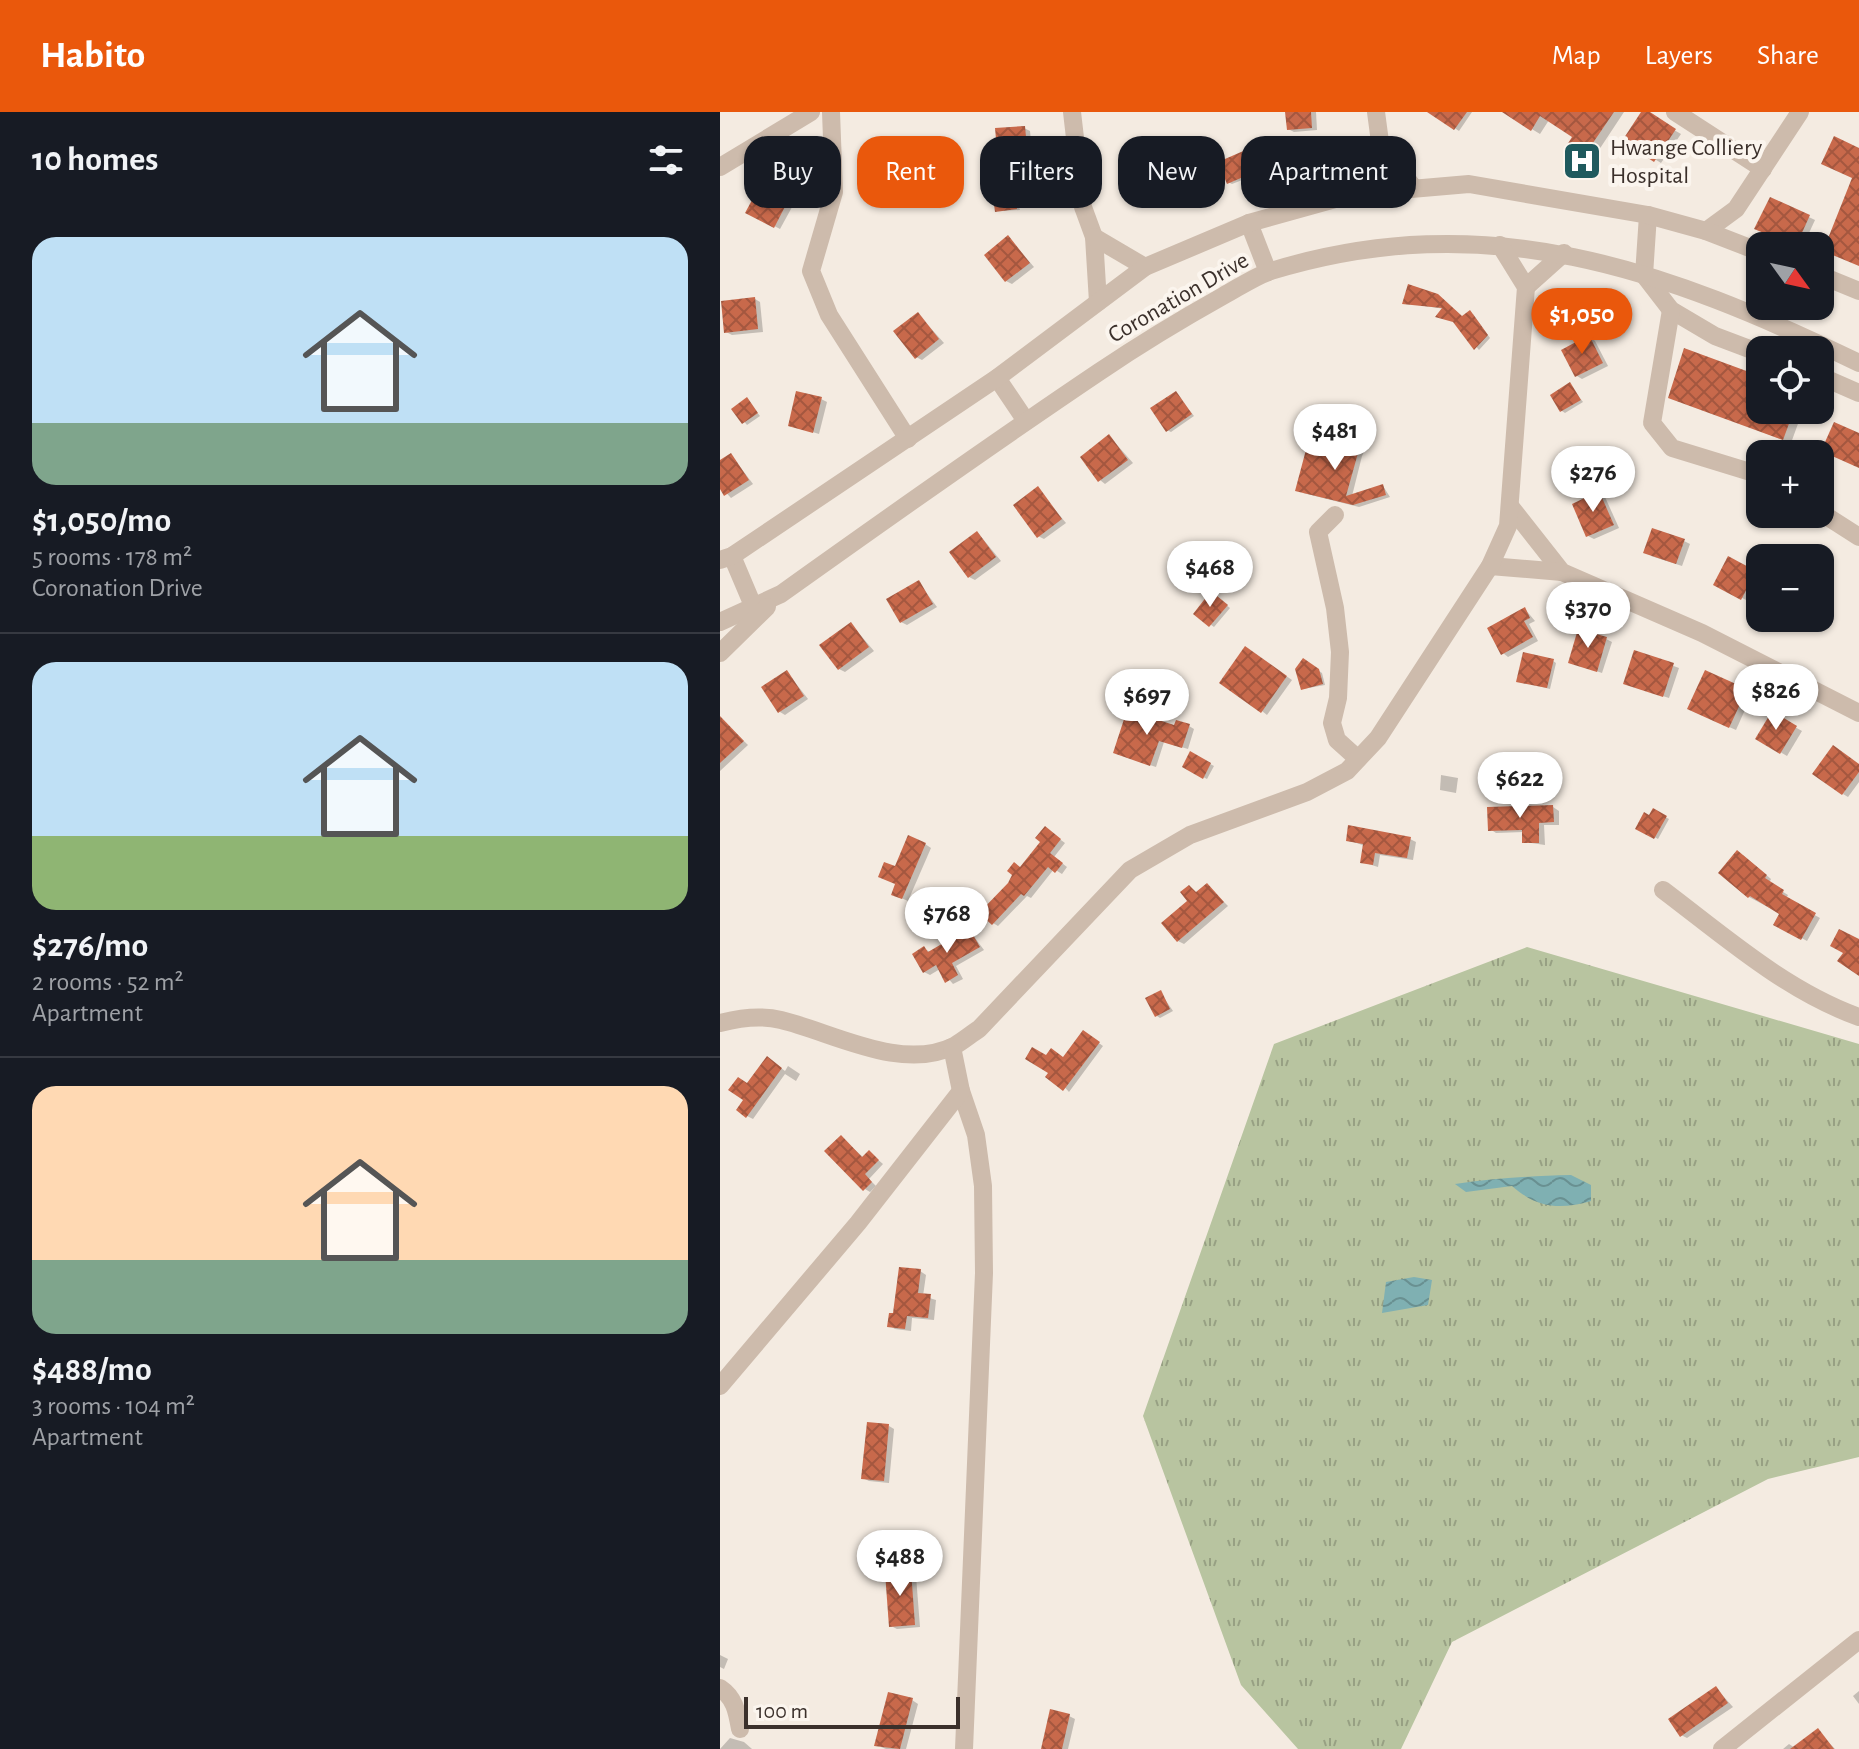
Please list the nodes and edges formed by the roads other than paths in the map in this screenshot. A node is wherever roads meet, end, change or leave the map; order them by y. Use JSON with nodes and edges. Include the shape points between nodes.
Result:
{"nodes":[{"id":1,"x":811,"y":112,"type":"edge"},
{"id":2,"x":831,"y":112,"type":"edge"},
{"id":3,"x":1072,"y":112,"type":"edge"},
{"id":4,"x":1376,"y":112,"type":"edge"},
{"id":5,"x":1675,"y":112,"type":"edge"},
{"id":6,"x":1800,"y":112,"type":"edge"},
{"id":7,"x":1379,"y":136,"type":"edge"},
{"id":8,"x":720,"y":167,"type":"edge"},
{"id":9,"x":1763,"y":169,"type":"junction"},
{"id":10,"x":1416,"y":187,"type":"edge"},
{"id":11,"x":1303,"y":208,"type":"edge"},
{"id":12,"x":1736,"y":209,"type":"junction"},
{"id":13,"x":1648,"y":215,"type":"junction"},
{"id":14,"x":1249,"y":223,"type":"junction"},
{"id":15,"x":1706,"y":231,"type":"junction"},
{"id":16,"x":1746,"y":234,"type":"edge"},
{"id":17,"x":1094,"y":237,"type":"junction"},
{"id":18,"x":1500,"y":245,"type":"junction"},
{"id":19,"x":1746,"y":247,"type":"edge"},
{"id":20,"x":1564,"y":253,"type":"junction"},
{"id":21,"x":1145,"y":267,"type":"junction"},
{"id":22,"x":1268,"y":272,"type":"junction"},
{"id":23,"x":1644,"y":275,"type":"junction"},
{"id":24,"x":1834,"y":281,"type":"edge"},
{"id":25,"x":1526,"y":287,"type":"junction"},
{"id":26,"x":1859,"y":291,"type":"edge"},
{"id":27,"x":1098,"y":302,"type":"junction"},
{"id":28,"x":1671,"y":310,"type":"junction"},
{"id":29,"x":1746,"y":348,"type":"edge"},
{"id":30,"x":1859,"y":363,"type":"edge"},
{"id":31,"x":997,"y":378,"type":"junction"},
{"id":32,"x":1834,"y":382,"type":"edge"},
{"id":33,"x":1859,"y":393,"type":"edge"},
{"id":34,"x":1026,"y":421,"type":"junction"},
{"id":35,"x":908,"y":439,"type":"junction"},
{"id":36,"x":1746,"y":471,"type":"edge"},
{"id":37,"x":1510,"y":506,"type":"junction"},
{"id":38,"x":1335,"y":515,"type":"dead end"},
{"id":39,"x":1834,"y":521,"type":"edge"},
{"id":40,"x":1859,"y":537,"type":"edge"},
{"id":41,"x":726,"y":558,"type":"edge"},
{"id":42,"x":1490,"y":566,"type":"junction"},
{"id":43,"x":1562,"y":572,"type":"junction"},
{"id":44,"x":781,"y":594,"type":"junction"},
{"id":45,"x":754,"y":608,"type":"junction"},
{"id":46,"x":720,"y":622,"type":"edge"},
{"id":47,"x":720,"y":653,"type":"edge"},
{"id":48,"x":1859,"y":713,"type":"edge"},
{"id":49,"x":1358,"y":759,"type":"junction"},
{"id":50,"x":1663,"y":890,"type":"dead end"},
{"id":51,"x":1859,"y":1017,"type":"edge"},
{"id":52,"x":720,"y":1023,"type":"edge"},
{"id":53,"x":952,"y":1047,"type":"junction"},
{"id":54,"x":961,"y":1091,"type":"junction"},
{"id":55,"x":720,"y":1386,"type":"edge"},
{"id":56,"x":1859,"y":1640,"type":"edge"},
{"id":57,"x":720,"y":1688,"type":"edge"},
{"id":58,"x":740,"y":1729,"type":"dead end"},
{"id":59,"x":964,"y":1749,"type":"edge"},
{"id":60,"x":1722,"y":1749,"type":"edge"}],
"edges":[{"from":1,"to":8,"type":"street"},
{"from":2,"to":35,"type":"street","via":[[834,192],[811,271],[829,315]]},
{"from":3,"to":17,"type":"street","via":[[1083,207]]},
{"from":4,"to":7,"type":"street"},
{"from":5,"to":9,"type":"street"},
{"from":6,"to":9,"type":"street"},
{"from":9,"to":12,"type":"street"},
{"from":10,"to":13,"type":"street","name":"Coronation Drive","via":[[1469,184]]},
{"from":11,"to":14,"type":"street","name":"Coronation Drive"},
{"from":12,"to":15,"type":"street"},
{"from":12,"to":16,"type":"street"},
{"from":13,"to":15,"type":"street","name":"Coronation Drive"},
{"from":13,"to":23,"type":"street"},
{"from":14,"to":21,"type":"street","name":"Coronation Drive"},
{"from":14,"to":22,"type":"street"},
{"from":15,"to":19,"type":"street","name":"Coronation Drive"},
{"from":17,"to":21,"type":"street"},
{"from":17,"to":27,"type":"street"},
{"from":18,"to":20,"type":"street","name":"Coronation Drive"},
{"from":18,"to":22,"type":"street","name":"Coronation Drive","via":[[1370,247]]},
{"from":18,"to":25,"type":"street"},
{"from":20,"to":23,"type":"street","name":"Coronation Drive"},
{"from":20,"to":25,"type":"street"},
{"from":21,"to":27,"type":"street","name":"Coronation Drive"},
{"from":22,"to":34,"type":"street","name":"Coronation Drive","via":[[1160,331]]},
{"from":23,"to":28,"type":"street"},
{"from":23,"to":30,"type":"street","name":"Coronation Drive","via":[[1756,313]]},
{"from":24,"to":26,"type":"street"},
{"from":25,"to":37,"type":"street"},
{"from":27,"to":31,"type":"street","name":"Coronation Drive"},
{"from":28,"to":29,"type":"street"},
{"from":28,"to":36,"type":"street","via":[[1652,423],[1672,448]]},
{"from":31,"to":34,"type":"street"},
{"from":31,"to":35,"type":"street","name":"Coronation Drive"},
{"from":32,"to":33,"type":"street"},
{"from":34,"to":44,"type":"street","name":"Coronation Drive"},
{"from":35,"to":41,"type":"street","name":"Coronation Drive"},
{"from":37,"to":42,"type":"street","via":[[1508,526]]},
{"from":37,"to":43,"type":"street"},
{"from":38,"to":49,"type":"street","via":[[1318,532],[1340,652],[1332,723],[1337,740]]},
{"from":39,"to":40,"type":"street"},
{"from":41,"to":45,"type":"street"},
{"from":42,"to":43,"type":"street"},
{"from":42,"to":49,"type":"street","via":[[1378,738]]},
{"from":43,"to":48,"type":"street","via":[[1702,633]]},
{"from":44,"to":45,"type":"street","name":"Coronation Drive"},
{"from":44,"to":47,"type":"street"},
{"from":45,"to":46,"type":"street","name":"Coronation Drive"},
{"from":49,"to":53,"type":"street","via":[[1347,771],[1307,792],[1190,835],[1130,870],[979,1029]]},
{"from":50,"to":51,"type":"street","via":[[1759,962]]},
{"from":52,"to":53,"type":"street","via":[[778,1019],[878,1051]]},
{"from":53,"to":54,"type":"street"},
{"from":54,"to":55,"type":"street"},
{"from":54,"to":59,"type":"street","via":[[976,1135],[983,1186],[984,1273]]},
{"from":56,"to":60,"type":"street"},
{"from":57,"to":58,"type":"street","via":[[736,1707]]}]}
